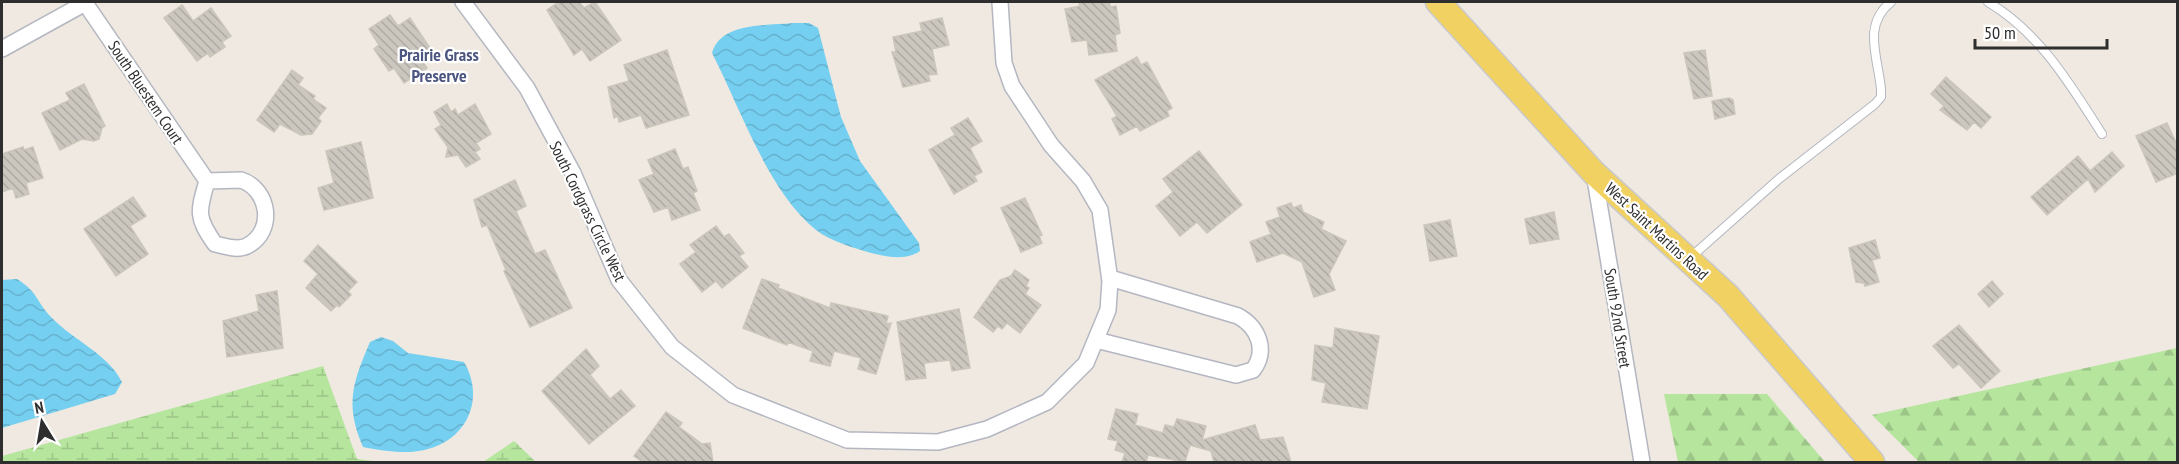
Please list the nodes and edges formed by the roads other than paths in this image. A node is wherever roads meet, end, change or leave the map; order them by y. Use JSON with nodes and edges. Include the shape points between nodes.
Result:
{"nodes":[{"id":1,"x":86,"y":2,"type":"edge"},
{"id":2,"x":463,"y":2,"type":"edge"},
{"id":3,"x":1000,"y":2,"type":"edge"},
{"id":4,"x":1438,"y":2,"type":"edge"},
{"id":5,"x":1892,"y":2,"type":"edge"},
{"id":6,"x":1988,"y":2,"type":"edge"},
{"id":7,"x":2,"y":49,"type":"edge"},
{"id":8,"x":2102,"y":134,"type":"dead end"},
{"id":9,"x":1594,"y":173,"type":"junction"},
{"id":10,"x":207,"y":181,"type":"junction"},
{"id":11,"x":1688,"y":260,"type":"junction"},
{"id":12,"x":1110,"y":278,"type":"junction"},
{"id":13,"x":1096,"y":340,"type":"junction"},
{"id":14,"x":1642,"y":462,"type":"edge"},
{"id":15,"x":1872,"y":462,"type":"edge"}],
"edges":[{"from":1,"to":7,"type":"street"},
{"from":1,"to":10,"type":"street","name":"South Bluestem Court"},
{"from":2,"to":13,"type":"street","name":"South Cordgrass Circle West","via":[[526,88],[573,173],[620,280],[672,347],[733,395],[847,441],[938,442],[987,429],[1047,402],[1086,363]]},
{"from":3,"to":12,"type":"street","via":[[1004,63],[1012,86],[1100,210]]},
{"from":4,"to":9,"type":"main road","name":"West Saint Martins Road"},
{"from":5,"to":11,"type":"lane","via":[[1879,15],[1872,34],[1881,97],[1780,178]]},
{"from":6,"to":8,"type":"lane","via":[[2039,44],[2063,73]]},
{"from":9,"to":11,"type":"main road","name":"West Saint Martins Road"},
{"from":9,"to":14,"type":"street","name":"South 92nd Street"},
{"from":10,"to":10,"type":"street","via":[[200,204],[201,225],[215,244],[247,246],[263,230],[266,213],[259,191],[241,180]]},
{"from":11,"to":15,"type":"main road","name":"West Saint Martins Road","via":[[1728,296]]},
{"from":12,"to":13,"type":"street","via":[[1108,310]]},
{"from":12,"to":13,"type":"street","via":[[1251,322],[1257,332],[1260,354],[1253,370],[1236,375]]}]}
